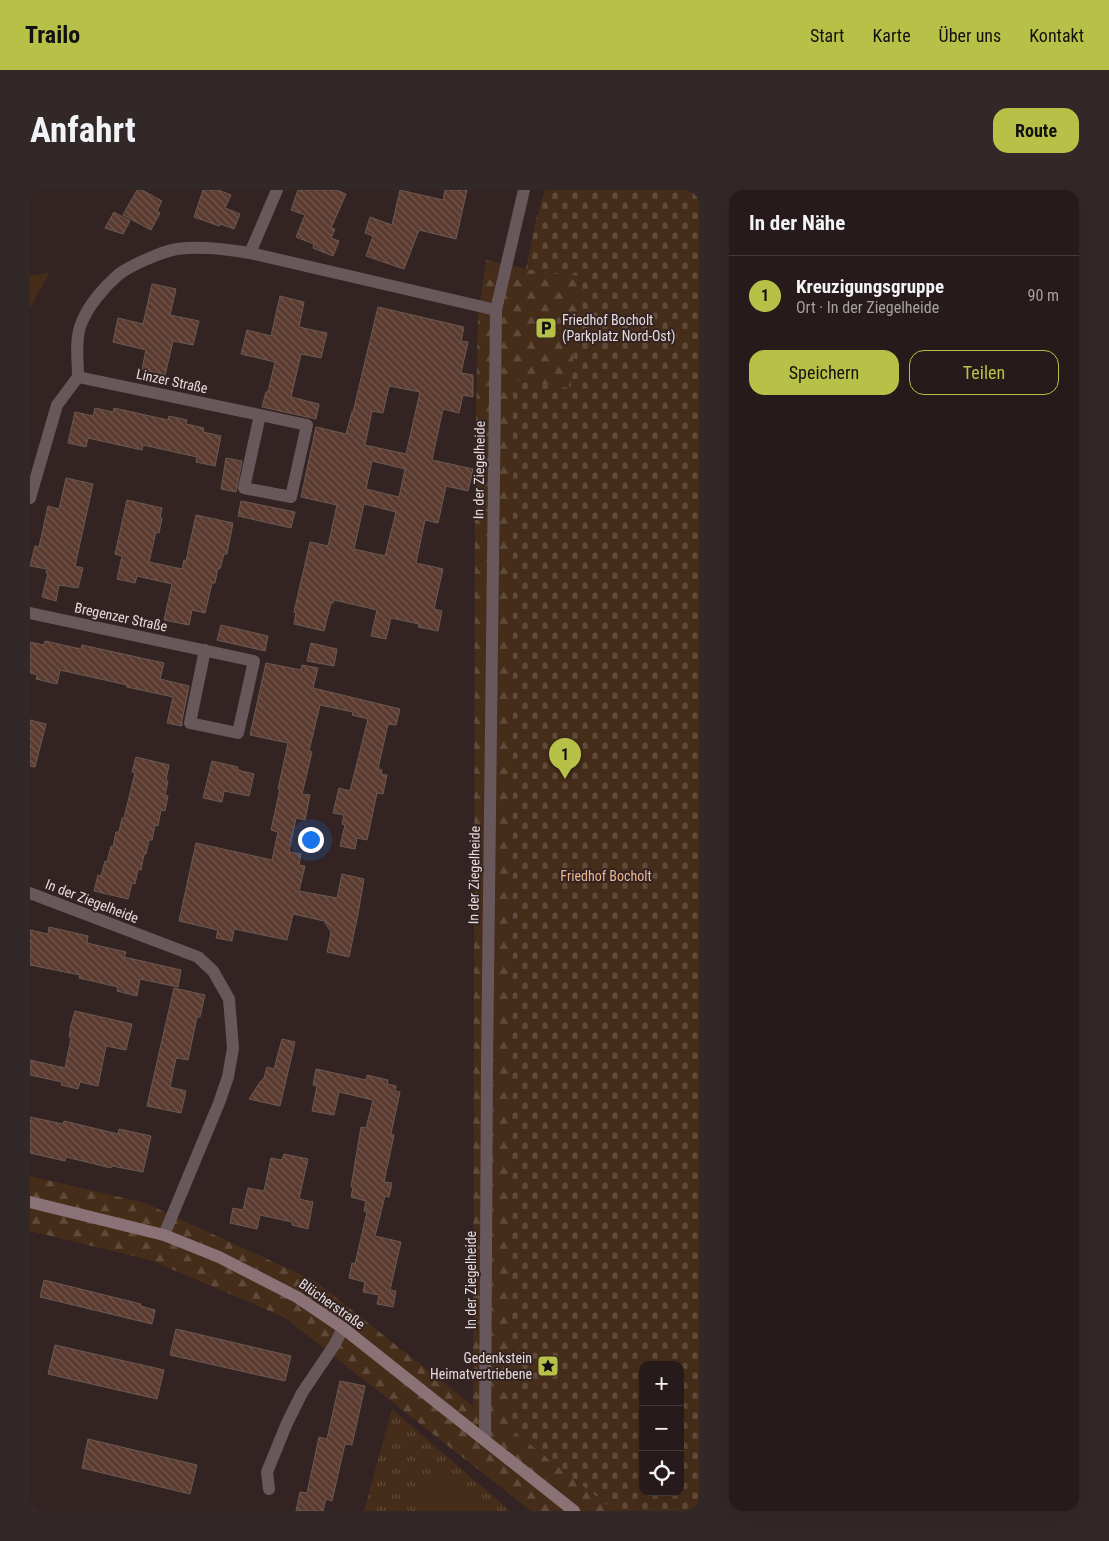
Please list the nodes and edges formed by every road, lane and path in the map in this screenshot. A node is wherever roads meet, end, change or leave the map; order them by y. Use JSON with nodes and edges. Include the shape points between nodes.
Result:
{"nodes":[{"id":1,"x":277,"y":190,"type":"edge"},
{"id":2,"x":524,"y":190,"type":"edge"},
{"id":3,"x":250,"y":253,"type":"junction"},
{"id":4,"x":496,"y":310,"type":"junction"},
{"id":5,"x":78,"y":377,"type":"junction"},
{"id":6,"x":260,"y":415,"type":"junction"},
{"id":7,"x":30,"y":498,"type":"edge"},
{"id":8,"x":30,"y":613,"type":"edge"},
{"id":9,"x":205,"y":650,"type":"junction"},
{"id":10,"x":30,"y":893,"type":"edge"},
{"id":11,"x":30,"y":1202,"type":"edge"},
{"id":12,"x":164,"y":1235,"type":"junction"},
{"id":13,"x":343,"y":1328,"type":"junction"},
{"id":14,"x":485,"y":1440,"type":"junction"},
{"id":15,"x":269,"y":1489,"type":"dead end"},
{"id":16,"x":574,"y":1511,"type":"edge"}],
"edges":[{"from":1,"to":3,"type":"street"},
{"from":2,"to":4,"type":"street","name":"In der Ziegelheide"},
{"from":3,"to":4,"type":"street"},
{"from":3,"to":5,"type":"street","via":[[213,247],[176,249],[119,274],[92,305],[80,327]]},
{"from":4,"to":14,"type":"street","name":"In der Ziegelheide"},
{"from":5,"to":6,"type":"street","name":"Linzer Straße"},
{"from":5,"to":7,"type":"street","via":[[57,405]]},
{"from":6,"to":6,"type":"street","name":"Linzer Straße","via":[[306,425],[291,497],[244,488]]},
{"from":8,"to":9,"type":"street","name":"Bregenzer Straße"},
{"from":9,"to":9,"type":"street","name":"Bregenzer Straße","via":[[254,661],[238,733],[190,723]]},
{"from":10,"to":12,"type":"street","name":"In der Ziegelheide","via":[[198,957],[213,971],[229,999],[233,1048],[228,1077]]},
{"from":11,"to":12,"type":"street","name":"Blücherstraße"},
{"from":12,"to":13,"type":"street","name":"Blücherstraße","via":[[262,1278]]},
{"from":13,"to":14,"type":"street","name":"Blücherstraße"},
{"from":13,"to":15,"type":"street","via":[[287,1423],[268,1472]]},
{"from":14,"to":16,"type":"street","name":"Blücherstraße"}]}
